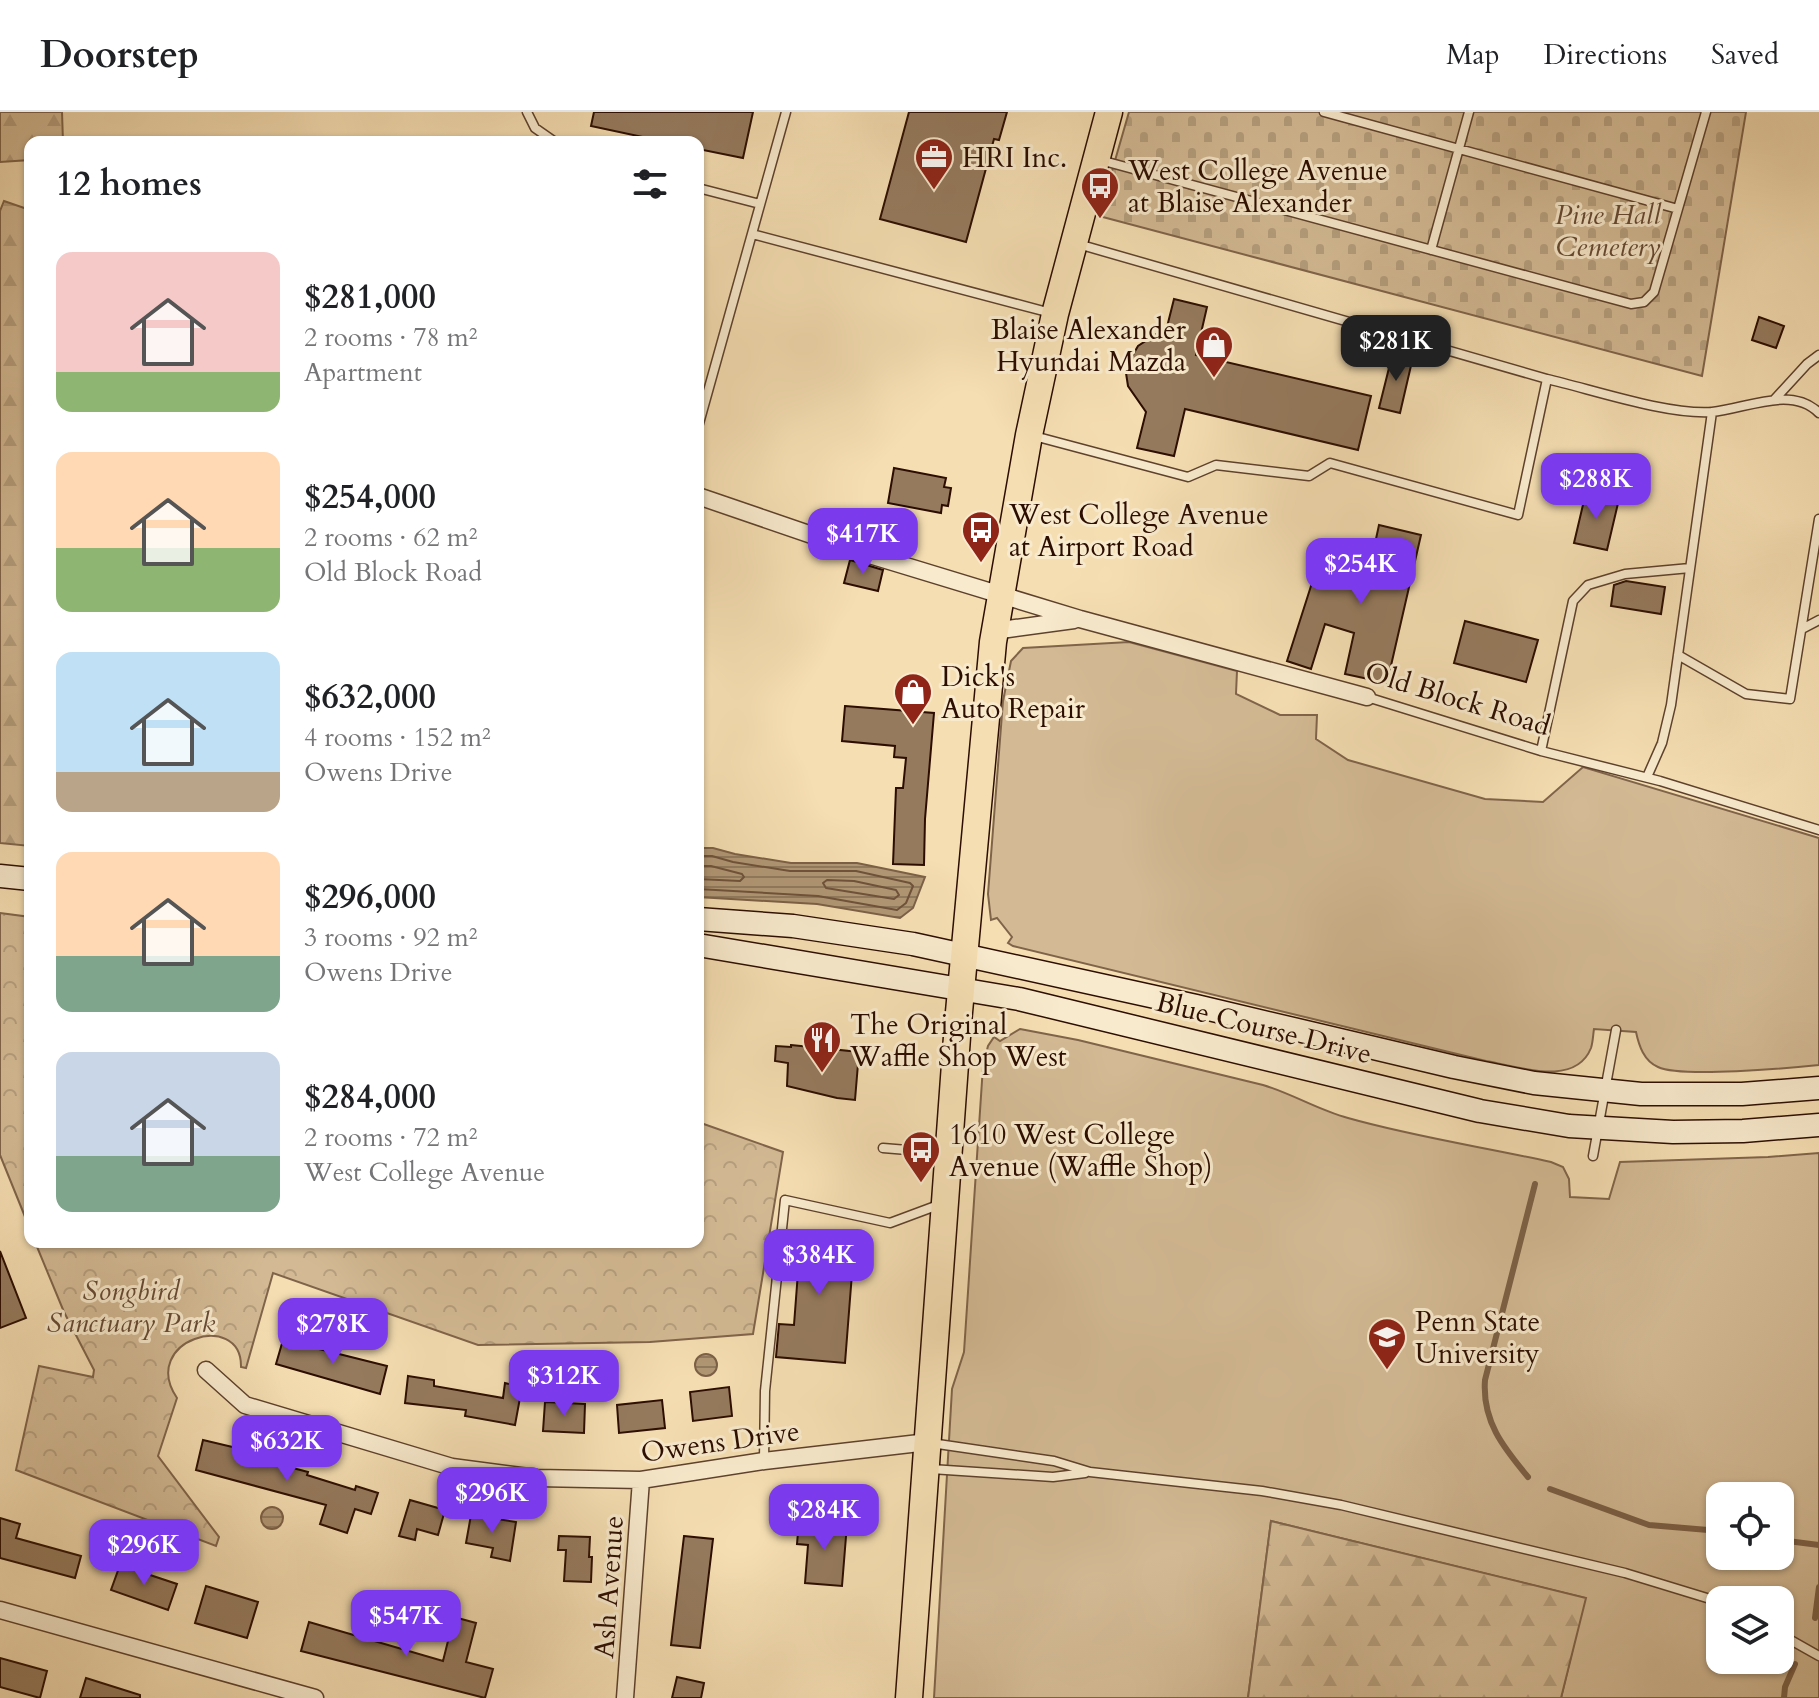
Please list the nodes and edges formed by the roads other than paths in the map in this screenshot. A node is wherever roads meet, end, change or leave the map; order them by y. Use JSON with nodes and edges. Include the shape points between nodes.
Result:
{"nodes":[{"id":1,"x":527,"y":112,"type":"edge"},
{"id":2,"x":786,"y":112,"type":"edge"},
{"id":3,"x":1109,"y":112,"type":"edge"},
{"id":4,"x":1324,"y":112,"type":"edge"},
{"id":5,"x":1469,"y":112,"type":"edge"},
{"id":6,"x":1706,"y":112,"type":"edge"},
{"id":7,"x":546,"y":136,"type":"edge"},
{"id":8,"x":1459,"y":149,"type":"junction"},
{"id":9,"x":1096,"y":159,"type":"junction"},
{"id":10,"x":704,"y":190,"type":"edge"},
{"id":11,"x":760,"y":204,"type":"junction"},
{"id":12,"x":1678,"y":209,"type":"junction"},
{"id":13,"x":752,"y":234,"type":"junction"},
{"id":14,"x":1073,"y":243,"type":"junction"},
{"id":15,"x":1431,"y":250,"type":"junction"},
{"id":16,"x":1055,"y":314,"type":"junction"},
{"id":17,"x":1819,"y":355,"type":"edge"},
{"id":18,"x":1547,"y":379,"type":"junction"},
{"id":19,"x":1774,"y":401,"type":"junction"},
{"id":20,"x":704,"y":406,"type":"edge"},
{"id":21,"x":1712,"y":412,"type":"junction"},
{"id":22,"x":1819,"y":413,"type":"edge"},
{"id":23,"x":1029,"y":435,"type":"junction"},
{"id":24,"x":704,"y":498,"type":"edge"},
{"id":25,"x":1819,"y":519,"type":"edge"},
{"id":26,"x":1690,"y":568,"type":"junction"},
{"id":27,"x":1000,"y":593,"type":"junction"},
{"id":28,"x":1080,"y":619,"type":"junction"},
{"id":29,"x":1819,"y":620,"type":"edge"},
{"id":30,"x":1802,"y":629,"type":"junction"},
{"id":31,"x":994,"y":631,"type":"junction"},
{"id":32,"x":1678,"y":655,"type":"junction"},
{"id":33,"x":1367,"y":697,"type":"joint"},
{"id":34,"x":1541,"y":751,"type":"junction"},
{"id":35,"x":1647,"y":777,"type":"junction"},
{"id":36,"x":1819,"y":830,"type":"edge"},
{"id":37,"x":0,"y":876,"type":"edge"},
{"id":38,"x":24,"y":878,"type":"edge"},
{"id":39,"x":704,"y":919,"type":"edge"},
{"id":40,"x":704,"y":946,"type":"edge"},
{"id":41,"x":964,"y":956,"type":"junction"},
{"id":42,"x":961,"y":989,"type":"junction"},
{"id":43,"x":1616,"y":1030,"type":"dead end"},
{"id":44,"x":1819,"y":1088,"type":"edge"},
{"id":45,"x":1606,"y":1091,"type":"junction"},
{"id":46,"x":1819,"y":1125,"type":"edge"},
{"id":47,"x":1600,"y":1128,"type":"junction"},
{"id":48,"x":883,"y":1148,"type":"dead end"},
{"id":49,"x":949,"y":1153,"type":"junction"},
{"id":50,"x":1593,"y":1156,"type":"dead end"},
{"id":51,"x":945,"y":1203,"type":"junction"},
{"id":52,"x":206,"y":1370,"type":"dead end"},
{"id":53,"x":928,"y":1442,"type":"junction"},
{"id":54,"x":764,"y":1461,"type":"junction"},
{"id":55,"x":926,"y":1469,"type":"junction"},
{"id":56,"x":1090,"y":1472,"type":"junction"},
{"id":57,"x":641,"y":1480,"type":"junction"},
{"id":58,"x":1706,"y":1598,"type":"edge"},
{"id":59,"x":0,"y":1610,"type":"edge"},
{"id":60,"x":1794,"y":1642,"type":"edge"},
{"id":61,"x":1819,"y":1656,"type":"edge"},
{"id":62,"x":315,"y":1698,"type":"edge"},
{"id":63,"x":625,"y":1698,"type":"edge"},
{"id":64,"x":909,"y":1698,"type":"edge"}],
"edges":[{"from":1,"to":7,"type":"lane"},
{"from":2,"to":11,"type":"lane"},
{"from":3,"to":9,"type":"main road"},
{"from":4,"to":8,"type":"lane"},
{"from":5,"to":8,"type":"lane"},
{"from":6,"to":12,"type":"lane"},
{"from":8,"to":12,"type":"lane"},
{"from":8,"to":15,"type":"lane"},
{"from":9,"to":14,"type":"main road"},
{"from":9,"to":15,"type":"lane"},
{"from":10,"to":11,"type":"lane"},
{"from":11,"to":13,"type":"lane"},
{"from":12,"to":15,"type":"lane","via":[[1654,292],[1644,302],[1631,304]]},
{"from":13,"to":16,"type":"lane"},
{"from":13,"to":20,"type":"lane"},
{"from":14,"to":16,"type":"main road"},
{"from":14,"to":18,"type":"lane"},
{"from":16,"to":23,"type":"main road"},
{"from":17,"to":19,"type":"lane"},
{"from":18,"to":21,"type":"lane","via":[[1679,411]]},
{"from":18,"to":23,"type":"lane","via":[[1518,515],[1330,463],[1309,476],[1216,465],[1188,477]]},
{"from":19,"to":21,"type":"lane"},
{"from":19,"to":22,"type":"lane","via":[[1795,399]]},
{"from":21,"to":26,"type":"lane"},
{"from":23,"to":27,"type":"main road"},
{"from":24,"to":27,"type":"street","name":"Old Block Road"},
{"from":25,"to":30,"type":"lane"},
{"from":26,"to":32,"type":"lane"},
{"from":26,"to":34,"type":"lane","via":[[1625,574],[1588,585],[1573,601]]},
{"from":27,"to":28,"type":"street","name":"Old Block Road"},
{"from":27,"to":31,"type":"main road"},
{"from":28,"to":31,"type":"street","name":"Old Block Road"},
{"from":28,"to":33,"type":"street","name":"Old Block Road"},
{"from":29,"to":30,"type":"lane"},
{"from":30,"to":32,"type":"lane","via":[[1790,699],[1746,694]]},
{"from":31,"to":41,"type":"main road"},
{"from":32,"to":35,"type":"lane","via":[[1662,743]]},
{"from":33,"to":34,"type":"lane","name":"Old Block Road"},
{"from":34,"to":35,"type":"lane","name":"Old Block Road"},
{"from":35,"to":36,"type":"lane","name":"Old Block Road"},
{"from":37,"to":38,"type":"main road"},
{"from":39,"to":41,"type":"main road","name":"Blue Course Drive","via":[[793,926]]},
{"from":40,"to":42,"type":"main road","name":"Blue Course Drive"},
{"from":41,"to":42,"type":"main road"},
{"from":41,"to":45,"type":"main road","name":"Blue Course Drive","via":[[1454,1067]]},
{"from":42,"to":47,"type":"main road","name":"Blue Course Drive","via":[[1116,1021],[1480,1111]]},
{"from":42,"to":49,"type":"main road"},
{"from":43,"to":45,"type":"lane"},
{"from":44,"to":45,"type":"main road","name":"Blue Course Drive","via":[[1710,1095]]},
{"from":45,"to":47,"type":"lane"},
{"from":46,"to":47,"type":"main road","name":"Blue Course Drive","via":[[1673,1132]]},
{"from":47,"to":50,"type":"lane"},
{"from":48,"to":49,"type":"lane"},
{"from":49,"to":51,"type":"main road"},
{"from":51,"to":53,"type":"main road"},
{"from":51,"to":54,"type":"lane","via":[[890,1223],[785,1200],[765,1391]]},
{"from":52,"to":57,"type":"street","name":"Owens Drive","via":[[245,1405],[452,1467],[537,1478]]},
{"from":53,"to":54,"type":"street","name":"Owens Drive"},
{"from":53,"to":55,"type":"main road"},
{"from":53,"to":56,"type":"lane","via":[[1054,1461]]},
{"from":54,"to":57,"type":"street","name":"Owens Drive"},
{"from":55,"to":56,"type":"lane","via":[[1053,1477]]},
{"from":55,"to":64,"type":"main road"},
{"from":56,"to":58,"type":"lane","via":[[1341,1505],[1625,1573]]},
{"from":57,"to":63,"type":"street","name":"Ash Avenue"},
{"from":59,"to":62,"type":"street"},
{"from":60,"to":61,"type":"lane"}]}
